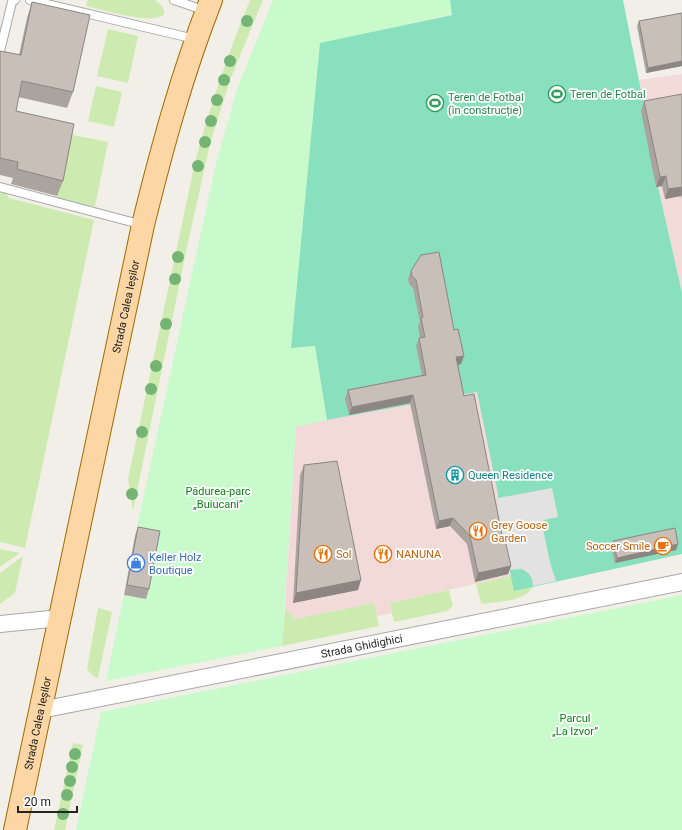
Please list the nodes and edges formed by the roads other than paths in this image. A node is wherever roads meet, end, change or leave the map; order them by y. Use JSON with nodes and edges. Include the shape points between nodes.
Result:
{"nodes":[{"id":1,"x":15,"y":0,"type":"edge"},
{"id":2,"x":30,"y":0,"type":"edge"},
{"id":3,"x":174,"y":0,"type":"edge"},
{"id":4,"x":209,"y":6,"type":"edge"},
{"id":5,"x":196,"y":40,"type":"junction"},
{"id":6,"x":0,"y":51,"type":"edge"},
{"id":7,"x":0,"y":187,"type":"edge"},
{"id":8,"x":143,"y":225,"type":"junction"},
{"id":9,"x":682,"y":582,"type":"edge"},
{"id":10,"x":60,"y":618,"type":"junction"},
{"id":11,"x":0,"y":624,"type":"edge"},
{"id":12,"x":41,"y":710,"type":"junction"},
{"id":13,"x":15,"y":830,"type":"edge"}],
"edges":[{"from":1,"to":6,"type":"lane","via":[[12,2]]},
{"from":2,"to":5,"type":"lane"},
{"from":3,"to":4,"type":"lane"},
{"from":4,"to":5,"type":"main road","name":"Strada Calea Ieșilor"},
{"from":5,"to":8,"type":"main road","name":"Strada Calea Ieșilor","via":[[166,130]]},
{"from":7,"to":8,"type":"lane"},
{"from":8,"to":10,"type":"main road","name":"Strada Calea Ieșilor"},
{"from":9,"to":12,"type":"street","name":"Strada Ghidighici"},
{"from":10,"to":11,"type":"street"},
{"from":10,"to":12,"type":"main road","name":"Strada Calea Ieșilor"},
{"from":12,"to":13,"type":"main road","name":"Strada Calea Ieșilor"}]}
